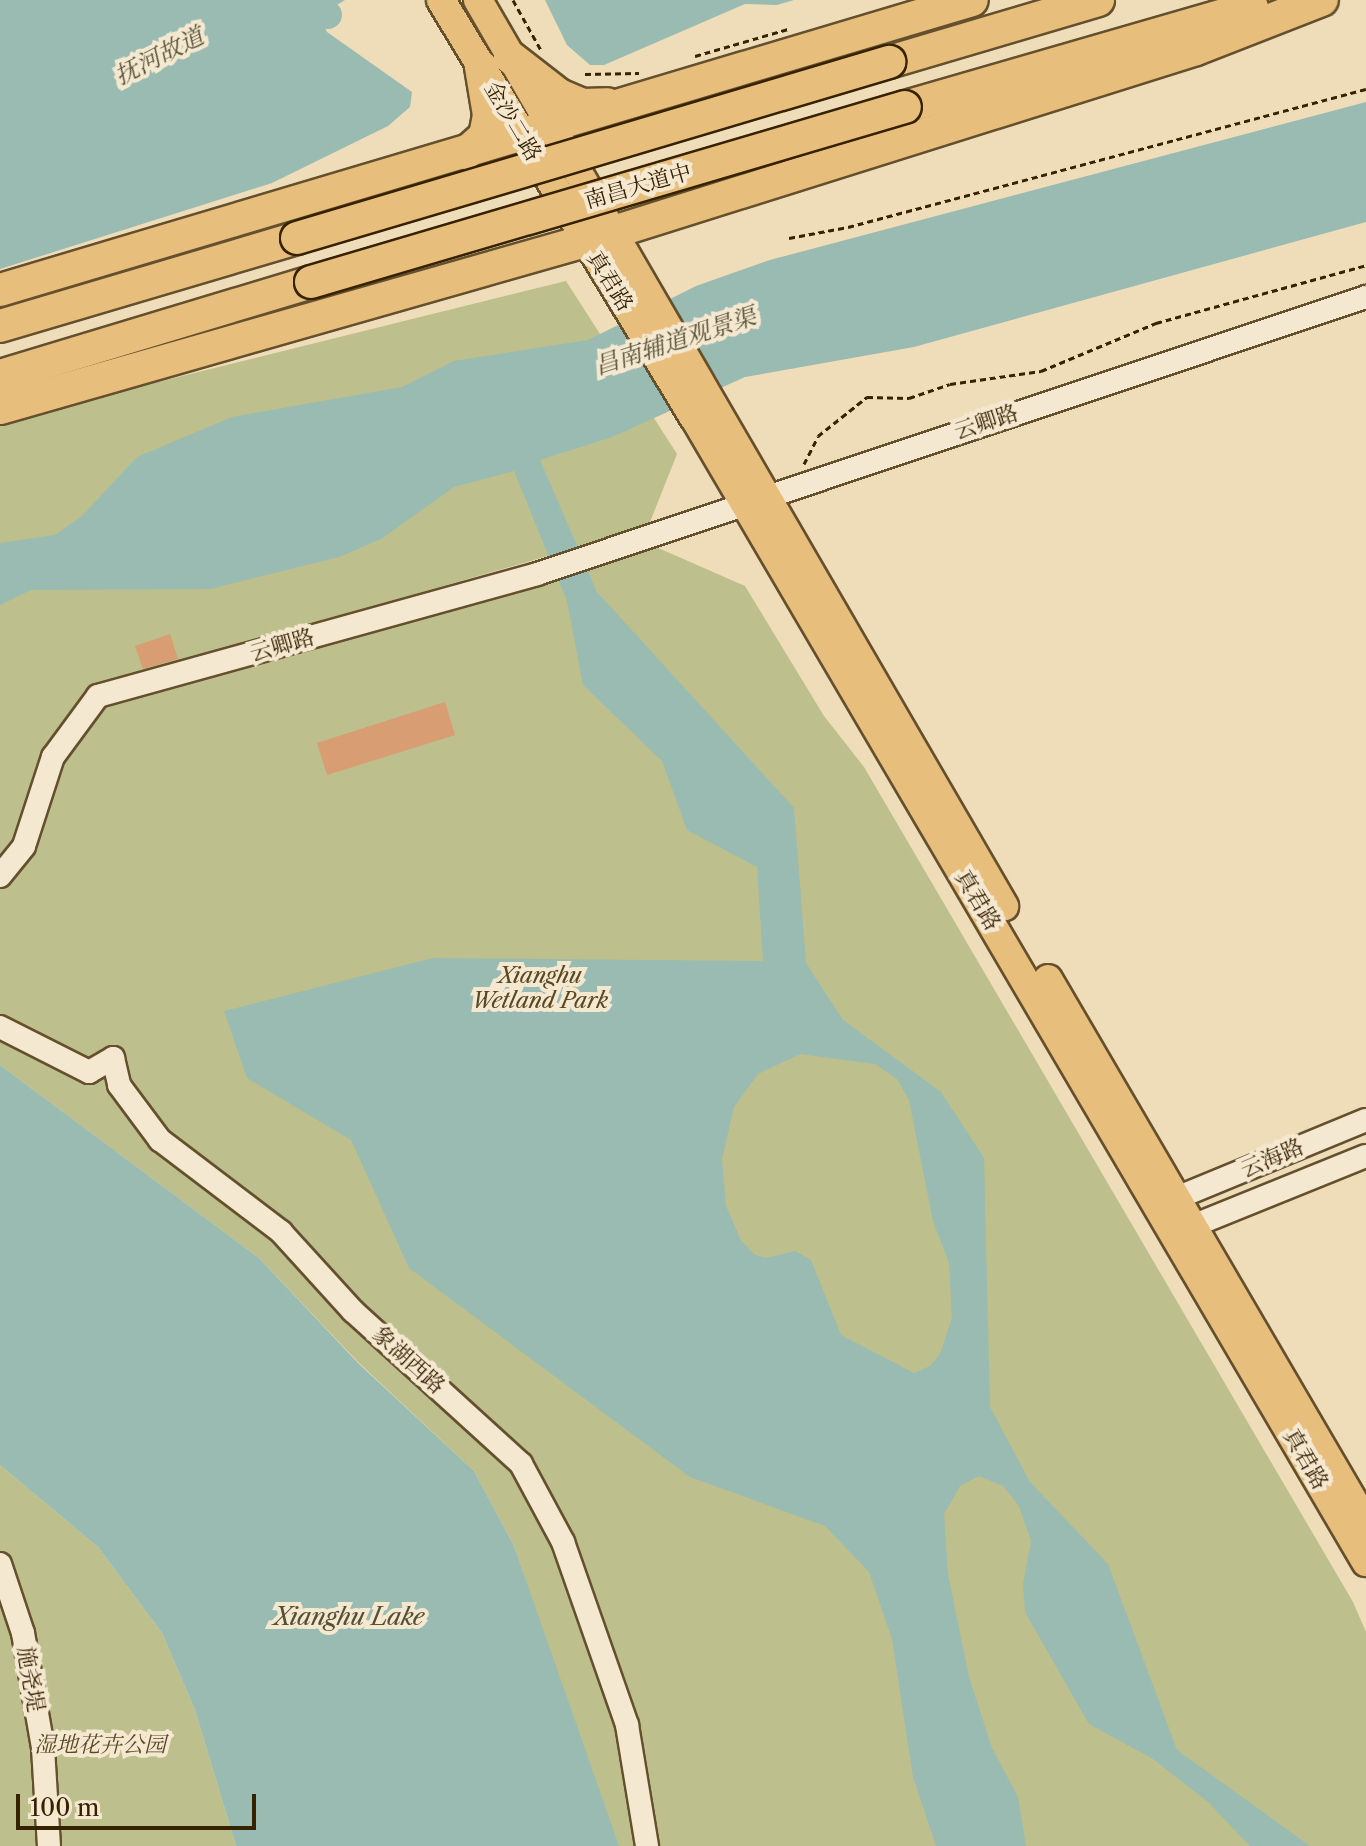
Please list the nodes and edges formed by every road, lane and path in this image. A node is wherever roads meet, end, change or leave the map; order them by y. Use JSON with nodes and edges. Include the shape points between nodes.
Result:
{"nodes":[{"id":1,"x":441,"y":0,"type":"edge"},
{"id":2,"x":478,"y":0,"type":"edge"},
{"id":3,"x":513,"y":0,"type":"edge"},
{"id":4,"x":972,"y":0,"type":"edge"},
{"id":5,"x":1098,"y":0,"type":"edge"},
{"id":6,"x":1277,"y":0,"type":"edge"},
{"id":7,"x":1322,"y":0,"type":"edge"},
{"id":8,"x":546,"y":60,"type":"dead end"},
{"id":9,"x":495,"y":62,"type":"junction"},
{"id":10,"x":1366,"y":89,"type":"edge"},
{"id":11,"x":634,"y":102,"type":"junction"},
{"id":12,"x":536,"y":132,"type":"junction"},
{"id":13,"x":466,"y":153,"type":"junction"},
{"id":14,"x":598,"y":236,"type":"junction"},
{"id":15,"x":789,"y":238,"type":"dead end"},
{"id":16,"x":98,"y":261,"type":"junction"},
{"id":17,"x":1366,"y":265,"type":"edge"},
{"id":18,"x":0,"y":290,"type":"edge"},
{"id":19,"x":1366,"y":297,"type":"edge"},
{"id":20,"x":0,"y":306,"type":"edge"},
{"id":21,"x":0,"y":326,"type":"edge"},
{"id":22,"x":0,"y":376,"type":"edge"},
{"id":23,"x":0,"y":408,"type":"edge"},
{"id":24,"x":794,"y":486,"type":"junction"},
{"id":25,"x":754,"y":498,"type":"junction"},
{"id":26,"x":0,"y":876,"type":"edge"},
{"id":27,"x":0,"y":1027,"type":"edge"},
{"id":28,"x":1366,"y":1120,"type":"edge"},
{"id":29,"x":1366,"y":1156,"type":"edge"},
{"id":30,"x":1179,"y":1197,"type":"junction"},
{"id":31,"x":1195,"y":1225,"type":"junction"},
{"id":32,"x":1366,"y":1523,"type":"edge"},
{"id":33,"x":1366,"y":1562,"type":"edge"},
{"id":34,"x":0,"y":1564,"type":"edge"},
{"id":35,"x":49,"y":1846,"type":"edge"},
{"id":36,"x":647,"y":1846,"type":"edge"}],
"edges":[{"from":1,"to":9,"type":"main road","name":"金沙二路"},
{"from":2,"to":9,"type":"main road","name":"金沙二路"},
{"from":3,"to":8,"type":"path"},
{"from":4,"to":11,"type":"highway"},
{"from":5,"to":21,"type":"highway","bridge":true},
{"from":6,"to":22,"type":"highway","name":"南昌大道中","bridge":true},
{"from":7,"to":14,"type":"highway","via":[[1196,49]]},
{"from":9,"to":11,"type":"highway","via":[[582,105]]},
{"from":9,"to":12,"type":"main road","name":"金沙二路"},
{"from":9,"to":13,"type":"highway","via":[[485,136]]},
{"from":10,"to":15,"type":"path","via":[[864,224]]},
{"from":11,"to":12,"type":"highway"},
{"from":12,"to":13,"type":"highway"},
{"from":12,"to":14,"type":"main road","name":"金沙二路"},
{"from":13,"to":16,"type":"highway"},
{"from":14,"to":23,"type":"highway"},
{"from":14,"to":25,"type":"main road","name":"真君路"},
{"from":16,"to":18,"type":"highway"},
{"from":16,"to":20,"type":"highway"},
{"from":17,"to":24,"type":"path","via":[[1156,323],[1041,371],[950,384],[909,398],[867,397],[818,436]]},
{"from":19,"to":24,"type":"street","name":"云卿路"},
{"from":24,"to":25,"type":"street","name":"云卿路"},
{"from":25,"to":26,"type":"street","name":"云卿路","via":[[537,574],[98,696],[53,757],[24,846]]},
{"from":25,"to":30,"type":"main road","name":"真君路"},
{"from":25,"to":33,"type":"main road","name":"真君路"},
{"from":27,"to":36,"type":"street","name":"象湖西路","via":[[89,1072],[113,1058],[119,1085],[160,1140],[281,1232],[353,1311],[521,1464],[563,1542],[627,1725]]},
{"from":28,"to":30,"type":"street","name":"云海路"},
{"from":29,"to":31,"type":"street","name":"云海路"},
{"from":30,"to":31,"type":"main road","name":"真君路"},
{"from":31,"to":32,"type":"main road","name":"真君路"},
{"from":34,"to":35,"type":"street","name":"施尧堤","via":[[23,1633],[43,1748]]}]}
